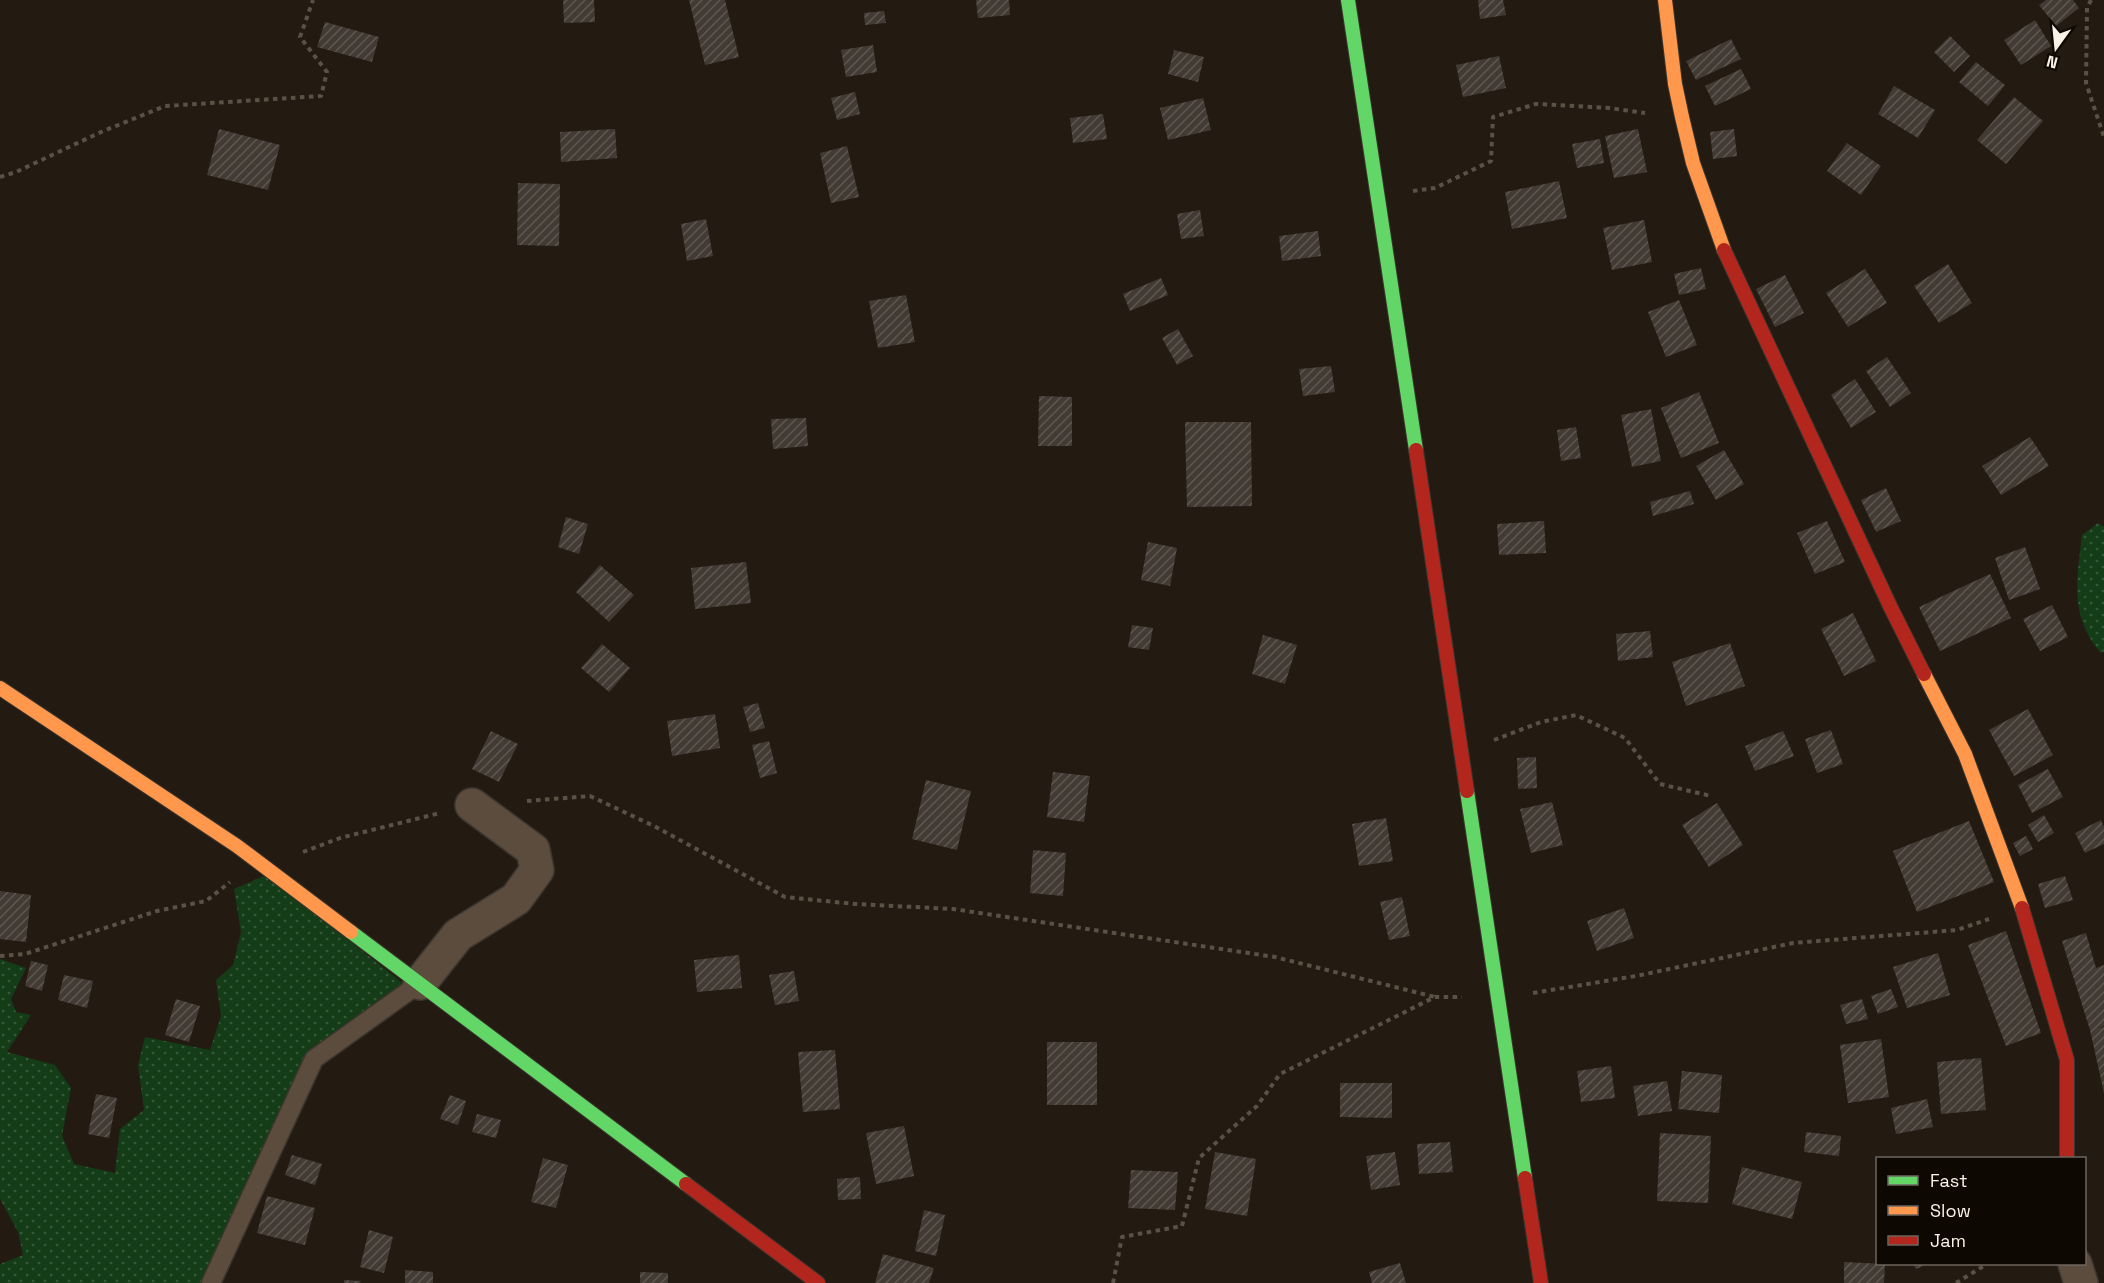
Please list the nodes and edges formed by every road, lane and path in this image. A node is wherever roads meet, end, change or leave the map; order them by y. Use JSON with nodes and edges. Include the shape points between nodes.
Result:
{"nodes":[{"id":1,"x":313,"y":0,"type":"edge"},
{"id":2,"x":1348,"y":0,"type":"edge"},
{"id":3,"x":1665,"y":0,"type":"edge"},
{"id":4,"x":2091,"y":0,"type":"edge"},
{"id":5,"x":1682,"y":117,"type":"junction"},
{"id":6,"x":2104,"y":136,"type":"edge"},
{"id":7,"x":0,"y":177,"type":"edge"},
{"id":8,"x":1377,"y":194,"type":"junction"},
{"id":9,"x":0,"y":688,"type":"edge"},
{"id":10,"x":1461,"y":752,"type":"junction"},
{"id":11,"x":1712,"y":796,"type":"dead end"},
{"id":12,"x":472,"y":805,"type":"junction"},
{"id":13,"x":265,"y":867,"type":"junction"},
{"id":14,"x":0,"y":956,"type":"edge"},
{"id":15,"x":420,"y":983,"type":"junction"},
{"id":16,"x":1435,"y":997,"type":"dead end"},
{"id":17,"x":2067,"y":1157,"type":"edge"},
{"id":18,"x":1984,"y":1265,"type":"edge"},
{"id":19,"x":2076,"y":1265,"type":"edge"},
{"id":20,"x":211,"y":1283,"type":"edge"},
{"id":21,"x":818,"y":1283,"type":"edge"},
{"id":22,"x":1541,"y":1283,"type":"edge"},
{"id":23,"x":1956,"y":1283,"type":"edge"},
{"id":24,"x":2081,"y":1283,"type":"edge"}],
"edges":[{"from":1,"to":7,"type":"path","via":[[300,37],[327,72],[321,96],[165,106]]},
{"from":2,"to":8,"type":"street"},
{"from":3,"to":5,"type":"street"},
{"from":4,"to":6,"type":"path","via":[[2087,8],[2086,83]]},
{"from":5,"to":8,"type":"path","via":[[1536,104],[1493,117],[1491,161],[1435,188]]},
{"from":5,"to":17,"type":"street","via":[[1692,163],[1721,244],[1890,606],[1965,754],[2016,889],[2067,1060]]},
{"from":8,"to":10,"type":"street"},
{"from":9,"to":13,"type":"street"},
{"from":10,"to":11,"type":"path","via":[[1541,722],[1576,715],[1625,738],[1660,784]]},
{"from":10,"to":22,"type":"street"},
{"from":12,"to":13,"type":"path","via":[[340,838]]},
{"from":12,"to":15,"type":"street","via":[[533,850],[537,870],[516,899],[458,935]]},
{"from":12,"to":16,"type":"path","via":[[590,796],[785,897],[953,909],[1275,957]]},
{"from":13,"to":14,"type":"path","via":[[226,884],[206,902],[157,911],[25,954]]},
{"from":13,"to":15,"type":"street"},
{"from":15,"to":20,"type":"lane","via":[[314,1059]]},
{"from":15,"to":21,"type":"street"},
{"from":18,"to":23,"type":"path"},
{"from":19,"to":24,"type":"street"}]}
